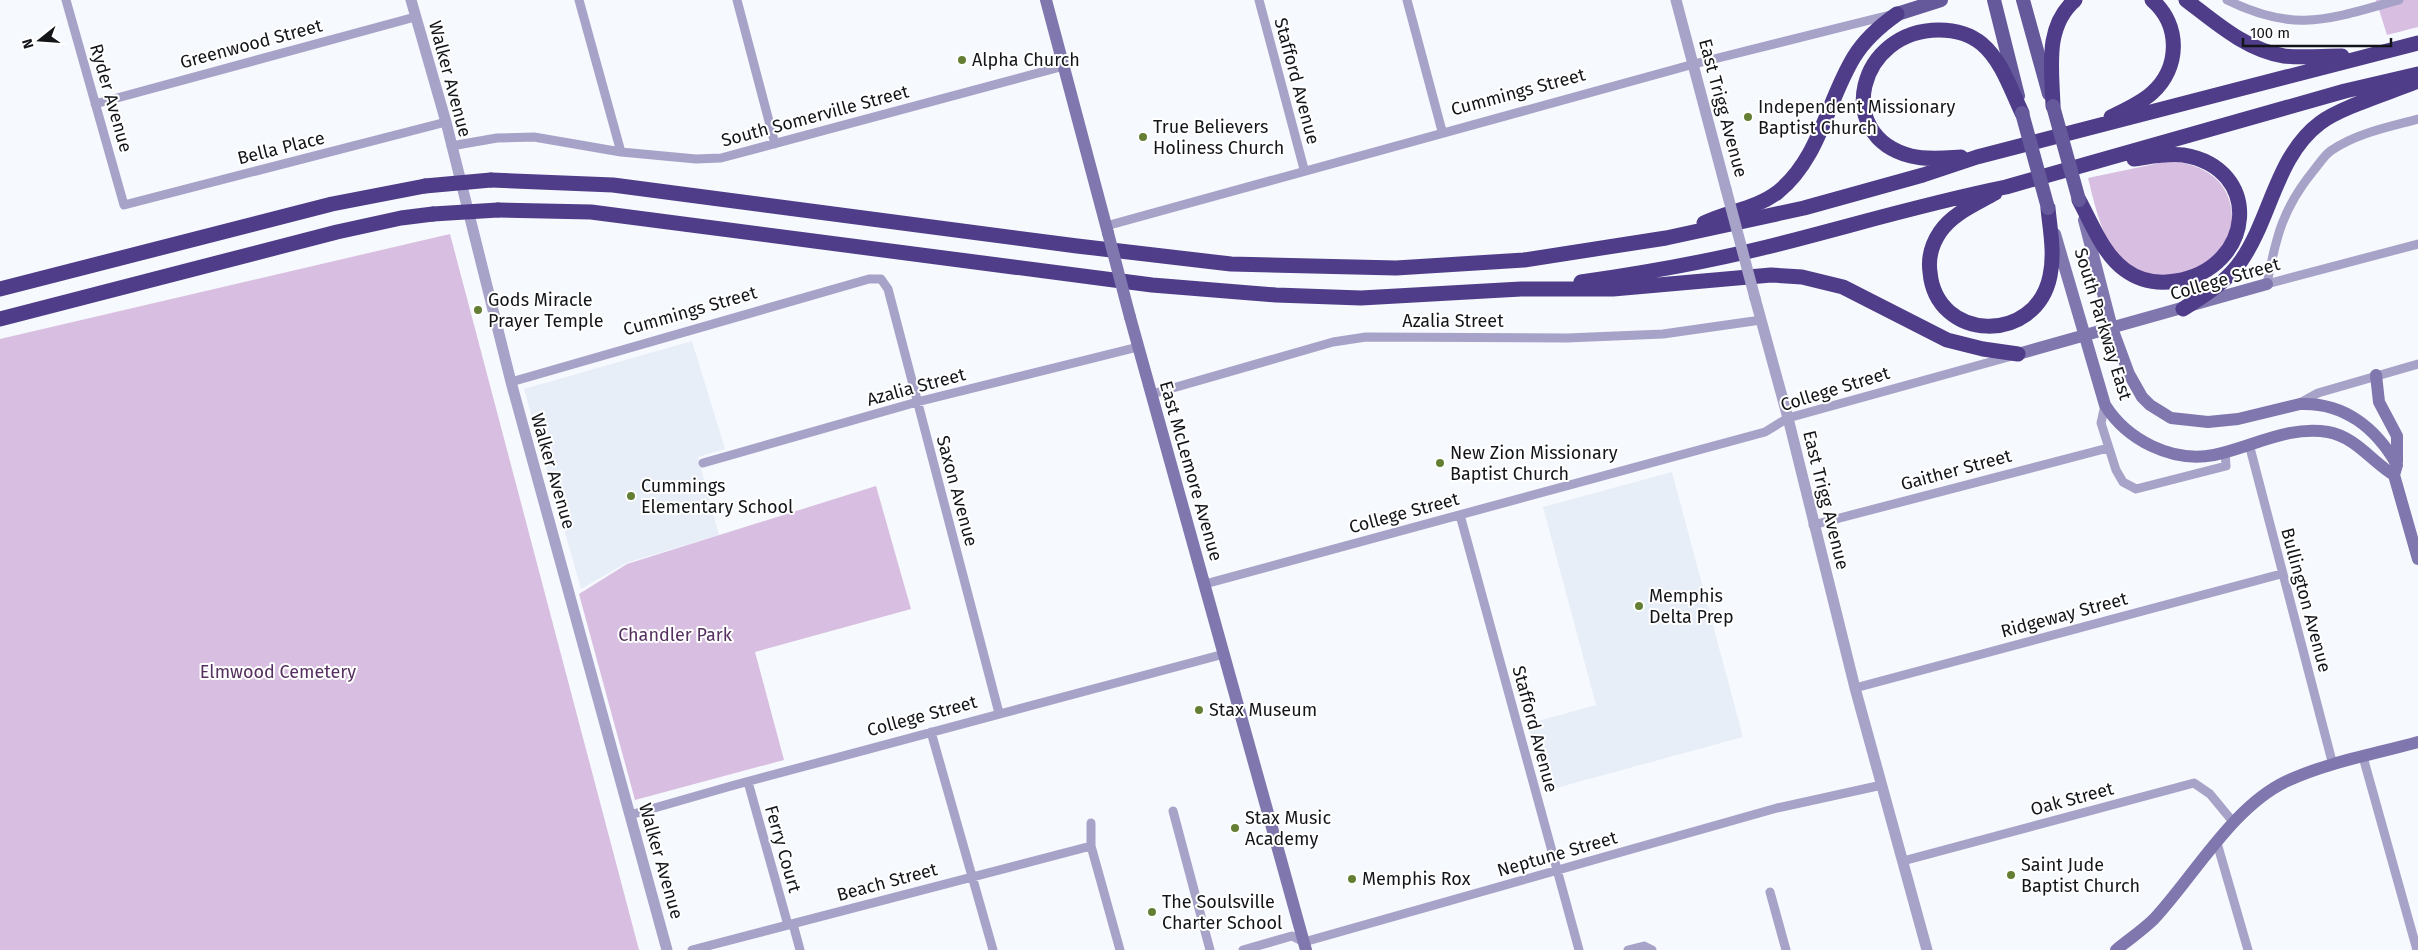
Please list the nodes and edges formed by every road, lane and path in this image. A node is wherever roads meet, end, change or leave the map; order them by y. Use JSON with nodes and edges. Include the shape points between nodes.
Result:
{"nodes":[{"id":1,"x":66,"y":0,"type":"edge"},
{"id":2,"x":410,"y":0,"type":"edge"},
{"id":3,"x":579,"y":0,"type":"edge"},
{"id":4,"x":737,"y":0,"type":"edge"},
{"id":5,"x":1046,"y":0,"type":"edge"},
{"id":6,"x":1259,"y":0,"type":"edge"},
{"id":7,"x":1407,"y":0,"type":"edge"},
{"id":8,"x":1676,"y":0,"type":"edge"},
{"id":9,"x":1941,"y":0,"type":"edge"},
{"id":10,"x":1994,"y":0,"type":"edge"},
{"id":11,"x":2023,"y":0,"type":"edge"},
{"id":12,"x":2075,"y":0,"type":"edge"},
{"id":13,"x":2152,"y":0,"type":"edge"},
{"id":14,"x":2186,"y":0,"type":"edge"},
{"id":15,"x":2226,"y":0,"type":"edge"},
{"id":16,"x":2399,"y":0,"type":"edge"},
{"id":17,"x":1897,"y":14,"type":"junction"},
{"id":18,"x":415,"y":17,"type":"junction"},
{"id":19,"x":2418,"y":43,"type":"edge"},
{"id":20,"x":2369,"y":55,"type":"junction"},
{"id":21,"x":1694,"y":64,"type":"junction"},
{"id":22,"x":1064,"y":66,"type":"junction"},
{"id":23,"x":2418,"y":74,"type":"edge"},
{"id":24,"x":2418,"y":81,"type":"edge"},
{"id":25,"x":95,"y":104,"type":"junction"},
{"id":26,"x":2053,"y":106,"type":"junction"},
{"id":27,"x":2022,"y":113,"type":"junction"},
{"id":28,"x":2418,"y":119,"type":"edge"},
{"id":29,"x":446,"y":122,"type":"junction"},
{"id":30,"x":2086,"y":130,"type":"junction"},
{"id":31,"x":1442,"y":131,"type":"junction"},
{"id":32,"x":775,"y":144,"type":"junction"},
{"id":33,"x":451,"y":146,"type":"junction"},
{"id":34,"x":621,"y":152,"type":"junction"},
{"id":35,"x":1977,"y":157,"type":"junction"},
{"id":36,"x":2095,"y":163,"type":"junction"},
{"id":37,"x":1304,"y":170,"type":"junction"},
{"id":38,"x":2006,"y":187,"type":"junction"},
{"id":39,"x":2079,"y":200,"type":"junction"},
{"id":40,"x":124,"y":204,"type":"joint"},
{"id":41,"x":2048,"y":208,"type":"junction"},
{"id":42,"x":1107,"y":229,"type":"junction"},
{"id":43,"x":1679,"y":235,"type":"junction"},
{"id":44,"x":2418,"y":244,"type":"edge"},
{"id":45,"x":881,"y":279,"type":"joint"},
{"id":46,"x":2267,"y":284,"type":"junction"},
{"id":47,"x":0,"y":289,"type":"edge"},
{"id":48,"x":1530,"y":289,"type":"junction"},
{"id":49,"x":2182,"y":309,"type":"junction"},
{"id":50,"x":0,"y":319,"type":"edge"},
{"id":51,"x":1761,"y":320,"type":"junction"},
{"id":52,"x":2112,"y":328,"type":"junction"},
{"id":53,"x":2084,"y":336,"type":"junction"},
{"id":54,"x":1138,"y":347,"type":"junction"},
{"id":55,"x":2018,"y":354,"type":"junction"},
{"id":56,"x":2418,"y":364,"type":"edge"},
{"id":57,"x":2376,"y":376,"type":"junction"},
{"id":58,"x":511,"y":382,"type":"junction"},
{"id":59,"x":1152,"y":394,"type":"junction"},
{"id":60,"x":916,"y":402,"type":"junction"},
{"id":61,"x":2300,"y":404,"type":"junction"},
{"id":62,"x":2105,"y":405,"type":"junction"},
{"id":63,"x":1788,"y":418,"type":"junction"},
{"id":64,"x":2249,"y":444,"type":"junction"},
{"id":65,"x":2108,"y":448,"type":"junction"},
{"id":66,"x":2225,"y":451,"type":"junction"},
{"id":67,"x":703,"y":463,"type":"dead end"},
{"id":68,"x":2396,"y":470,"type":"junction"},
{"id":69,"x":1460,"y":516,"type":"junction"},
{"id":70,"x":1813,"y":525,"type":"junction"},
{"id":71,"x":2418,"y":559,"type":"edge"},
{"id":72,"x":2281,"y":574,"type":"junction"},
{"id":73,"x":1205,"y":584,"type":"junction"},
{"id":74,"x":1224,"y":654,"type":"junction"},
{"id":75,"x":1855,"y":688,"type":"junction"},
{"id":76,"x":999,"y":713,"type":"junction"},
{"id":77,"x":932,"y":732,"type":"junction"},
{"id":78,"x":2418,"y":742,"type":"edge"},
{"id":79,"x":2363,"y":757,"type":"junction"},
{"id":80,"x":2333,"y":765,"type":"junction"},
{"id":81,"x":748,"y":782,"type":"junction"},
{"id":82,"x":1882,"y":785,"type":"junction"},
{"id":83,"x":1173,"y":811,"type":"dead end"},
{"id":84,"x":630,"y":816,"type":"junction"},
{"id":85,"x":1091,"y":823,"type":"dead end"},
{"id":86,"x":2234,"y":823,"type":"junction"},
{"id":87,"x":2217,"y":843,"type":"junction"},
{"id":88,"x":1091,"y":846,"type":"junction"},
{"id":89,"x":1903,"y":861,"type":"junction"},
{"id":90,"x":1556,"y":871,"type":"junction"},
{"id":91,"x":972,"y":876,"type":"junction"},
{"id":92,"x":1770,"y":892,"type":"dead end"},
{"id":93,"x":791,"y":924,"type":"junction"},
{"id":94,"x":1305,"y":946,"type":"edge"},
{"id":95,"x":667,"y":950,"type":"edge"},
{"id":96,"x":692,"y":950,"type":"edge"},
{"id":97,"x":800,"y":950,"type":"edge"},
{"id":98,"x":993,"y":950,"type":"edge"},
{"id":99,"x":1120,"y":950,"type":"edge"},
{"id":100,"x":1210,"y":950,"type":"edge"},
{"id":101,"x":1243,"y":950,"type":"edge"},
{"id":102,"x":1579,"y":950,"type":"edge"},
{"id":103,"x":1628,"y":950,"type":"edge"},
{"id":104,"x":1652,"y":950,"type":"edge"},
{"id":105,"x":1786,"y":950,"type":"edge"},
{"id":106,"x":1927,"y":950,"type":"edge"},
{"id":107,"x":2116,"y":950,"type":"edge"},
{"id":108,"x":2248,"y":950,"type":"edge"},
{"id":109,"x":2417,"y":950,"type":"edge"}],
"edges":[{"from":1,"to":25,"type":"street","name":"Ryder Avenue"},
{"from":2,"to":18,"type":"street","name":"Walker Avenue"},
{"from":3,"to":34,"type":"street"},
{"from":4,"to":32,"type":"street"},
{"from":5,"to":22,"type":"main road","name":"East McLemore Avenue"},
{"from":6,"to":37,"type":"street","name":"Stafford Avenue"},
{"from":7,"to":31,"type":"street"},
{"from":8,"to":21,"type":"street","name":"East Trigg Avenue"},
{"from":9,"to":17,"type":"main road","name":"Cummings Street"},
{"from":10,"to":27,"type":"main road","name":"South Parkway East"},
{"from":11,"to":26,"type":"main road","name":"South Parkway East"},
{"from":12,"to":26,"type":"highway","via":[[2060,18],[2052,44]]},
{"from":13,"to":30,"type":"highway","via":[[2166,16],[2172,30],[2174,47],[2168,72],[2148,96]]},
{"from":14,"to":20,"type":"highway","via":[[2222,28],[2265,51],[2297,57]]},
{"from":15,"to":16,"type":"street","via":[[2268,18],[2300,21],[2330,19]]},
{"from":17,"to":21,"type":"street","name":"Cummings Street"},
{"from":17,"to":43,"type":"highway","via":[[1878,28],[1855,55],[1815,144],[1785,186],[1765,201],[1715,218]]},
{"from":18,"to":25,"type":"street","name":"Greenwood Street"},
{"from":18,"to":29,"type":"street","name":"Walker Avenue"},
{"from":19,"to":20,"type":"highway"},
{"from":20,"to":30,"type":"highway"},
{"from":21,"to":31,"type":"street","name":"Cummings Street"},
{"from":21,"to":51,"type":"street","name":"East Trigg Avenue","bridge":true},
{"from":22,"to":32,"type":"street","name":"South Somerville Street"},
{"from":22,"to":42,"type":"main road","name":"East McLemore Avenue"},
{"from":23,"to":36,"type":"highway","via":[[2336,93]]},
{"from":24,"to":49,"type":"highway","via":[[2320,123],[2298,146],[2240,264],[2216,286]]},
{"from":25,"to":40,"type":"street","name":"Ryder Avenue"},
{"from":26,"to":39,"type":"main road","name":"South Parkway East","bridge":true},
{"from":27,"to":35,"type":"highway","via":[[1995,59],[1983,44],[1964,34],[1943,30],[1921,32],[1895,42],[1878,55],[1865,81],[1864,99],[1871,125],[1882,140],[1911,156]]},
{"from":27,"to":41,"type":"main road","name":"South Parkway East","bridge":true},
{"from":28,"to":46,"type":"street","via":[[2349,140],[2330,151],[2286,209]]},
{"from":29,"to":33,"type":"street","name":"Walker Avenue"},
{"from":29,"to":40,"type":"street","name":"Bella Place"},
{"from":30,"to":35,"type":"highway"},
{"from":31,"to":37,"type":"street","name":"Cummings Street"},
{"from":32,"to":34,"type":"street","name":"South Somerville Street","via":[[721,158]]},
{"from":33,"to":34,"type":"street","name":"South Somerville Street","via":[[497,138],[534,137]]},
{"from":33,"to":58,"type":"street","name":"Walker Avenue"},
{"from":35,"to":43,"type":"highway","via":[[1820,203]]},
{"from":36,"to":38,"type":"highway"},
{"from":36,"to":39,"type":"highway","via":[[2174,155],[2208,164],[2226,179],[2238,202],[2239,225],[2234,243],[2217,264],[2196,276],[2166,283],[2148,281],[2131,274],[2111,257]]},
{"from":37,"to":42,"type":"street","name":"Cummings Street"},
{"from":38,"to":41,"type":"highway","via":[[1953,218],[1940,231],[1932,249],[1929,265],[1934,291],[1959,318],[1976,325],[2002,326],[2021,318],[2036,306],[2048,286],[2052,266]]},
{"from":38,"to":48,"type":"highway","via":[[1958,196],[1711,260]]},
{"from":39,"to":52,"type":"main road","name":"South Parkway East"},
{"from":41,"to":53,"type":"main road","name":"South Parkway East"},
{"from":42,"to":54,"type":"main road","name":"East McLemore Avenue","bridge":true},
{"from":43,"to":47,"type":"highway","bridge":true,"via":[[1565,255],[1488,263],[1404,268],[1231,264],[613,185],[491,180],[425,186],[323,206]]},
{"from":44,"to":46,"type":"street","name":"College Street"},
{"from":45,"to":58,"type":"street","name":"Cummings Street","via":[[869,279]]},
{"from":45,"to":60,"type":"street","name":"Saxon Avenue","via":[[888,289]]},
{"from":46,"to":49,"type":"main road","name":"College Street"},
{"from":48,"to":50,"type":"highway","bridge":true,"via":[[1361,298],[1192,290],[622,216],[498,210],[401,218],[336,232]]},
{"from":48,"to":55,"type":"highway","via":[[1613,289],[1771,274],[1802,277],[1842,287],[1947,340]]},
{"from":49,"to":52,"type":"main road","name":"College Street"},
{"from":51,"to":59,"type":"street","name":"Azalia Street","via":[[1663,334],[1567,338],[1366,337],[1333,342]]},
{"from":51,"to":63,"type":"street","name":"East Trigg Avenue"},
{"from":52,"to":53,"type":"main road","name":"College Street"},
{"from":52,"to":61,"type":"main road","name":"South Parkway East","via":[[2141,396],[2150,406],[2171,418],[2224,422]]},
{"from":53,"to":55,"type":"main road","name":"College Street"},
{"from":53,"to":62,"type":"main road","name":"South Parkway East"},
{"from":54,"to":59,"type":"main road","name":"East McLemore Avenue"},
{"from":54,"to":60,"type":"street","name":"Azalia Street"},
{"from":55,"to":63,"type":"street","name":"College Street"},
{"from":56,"to":57,"type":"street"},
{"from":57,"to":61,"type":"street","via":[[2318,393]]},
{"from":57,"to":68,"type":"main road","name":"South Parkway East","via":[[2379,402],[2397,436]]},
{"from":58,"to":84,"type":"street","name":"Walker Avenue"},
{"from":59,"to":73,"type":"main road","name":"East McLemore Avenue"},
{"from":60,"to":67,"type":"street","name":"Azalia Street"},
{"from":60,"to":76,"type":"street","name":"Saxon Avenue"},
{"from":61,"to":68,"type":"main road","name":"South Parkway East","via":[[2331,406],[2353,416],[2385,444]]},
{"from":62,"to":65,"type":"street","via":[[2101,423]]},
{"from":62,"to":66,"type":"main road","name":"South Parkway East","via":[[2130,432],[2159,449],[2195,455]]},
{"from":63,"to":69,"type":"street","name":"College Street","via":[[1765,432]]},
{"from":63,"to":70,"type":"street","name":"East Trigg Avenue"},
{"from":64,"to":66,"type":"main road","name":"South Parkway East"},
{"from":64,"to":68,"type":"main road","name":"South Parkway East","via":[[2306,430],[2330,432],[2362,448],[2380,467]]},
{"from":64,"to":72,"type":"street","name":"Bullington Avenue"},
{"from":65,"to":66,"type":"street","via":[[2123,482],[2136,489],[2226,466]]},
{"from":65,"to":70,"type":"street","name":"Gaither Street"},
{"from":68,"to":71,"type":"main road","name":"South Parkway East"},
{"from":69,"to":73,"type":"street","name":"College Street"},
{"from":69,"to":90,"type":"street","name":"Stafford Avenue"},
{"from":70,"to":75,"type":"street","name":"East Trigg Avenue"},
{"from":72,"to":75,"type":"street","name":"Ridgeway Street"},
{"from":72,"to":80,"type":"street","name":"Bullington Avenue"},
{"from":73,"to":74,"type":"main road","name":"East McLemore Avenue"},
{"from":74,"to":76,"type":"street","name":"College Street"},
{"from":74,"to":94,"type":"main road","name":"East McLemore Avenue"},
{"from":75,"to":82,"type":"street","name":"East Trigg Avenue"},
{"from":76,"to":77,"type":"street","name":"College Street"},
{"from":77,"to":81,"type":"street","name":"College Street"},
{"from":77,"to":91,"type":"street"},
{"from":78,"to":79,"type":"main road"},
{"from":79,"to":80,"type":"main road"},
{"from":79,"to":109,"type":"street"},
{"from":80,"to":86,"type":"main road","via":[[2287,781],[2250,806]]},
{"from":81,"to":84,"type":"street","name":"College Street"},
{"from":81,"to":93,"type":"street","name":"Ferry Court"},
{"from":82,"to":89,"type":"street","name":"East Trigg Avenue"},
{"from":82,"to":90,"type":"street","name":"Neptune Street","via":[[1777,808]]},
{"from":83,"to":100,"type":"street"},
{"from":84,"to":95,"type":"street","name":"Walker Avenue"},
{"from":85,"to":88,"type":"street"},
{"from":86,"to":87,"type":"main road"},
{"from":86,"to":89,"type":"street","name":"Oak Street","via":[[2210,794],[2194,783]]},
{"from":87,"to":107,"type":"main road","via":[[2152,920]]},
{"from":87,"to":108,"type":"street"},
{"from":88,"to":91,"type":"street","name":"Beach Street"},
{"from":88,"to":99,"type":"street"},
{"from":89,"to":106,"type":"street","name":"East Trigg Avenue"},
{"from":90,"to":94,"type":"street","name":"Neptune Street"},
{"from":90,"to":102,"type":"street","name":"Stafford Avenue"},
{"from":91,"to":93,"type":"street","name":"Beach Street"},
{"from":91,"to":98,"type":"street"},
{"from":92,"to":105,"type":"street"},
{"from":93,"to":96,"type":"street","name":"Beach Street"},
{"from":93,"to":97,"type":"street","name":"Ferry Court"},
{"from":94,"to":101,"type":"street","name":"Neptune Street","via":[[1292,936]]},
{"from":103,"to":104,"type":"street","via":[[1644,946]]}]}
